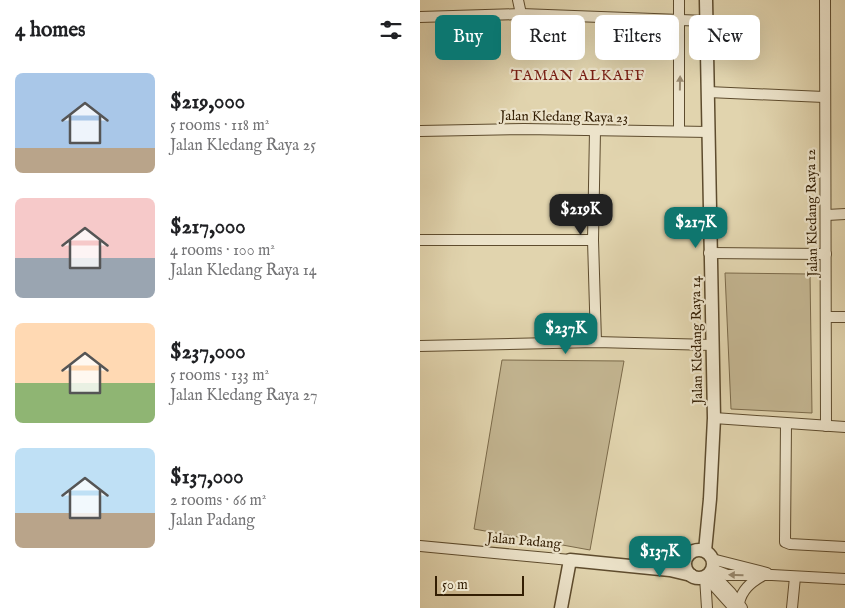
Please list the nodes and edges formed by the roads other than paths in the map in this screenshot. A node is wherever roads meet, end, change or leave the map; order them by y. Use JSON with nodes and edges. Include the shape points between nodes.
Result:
{"nodes":[{"id":1,"x":518,"y":0,"type":"edge"},
{"id":2,"x":680,"y":0,"type":"edge"},
{"id":3,"x":706,"y":0,"type":"edge"},
{"id":4,"x":824,"y":0,"type":"edge"},
{"id":5,"x":521,"y":14,"type":"junction"},
{"id":6,"x":707,"y":15,"type":"edge"},
{"id":7,"x":420,"y":17,"type":"edge"},
{"id":8,"x":680,"y":21,"type":"junction"},
{"id":9,"x":689,"y":21,"type":"edge"},
{"id":10,"x":708,"y":60,"type":"edge"},
{"id":11,"x":708,"y":92,"type":"junction"},
{"id":12,"x":824,"y":97,"type":"junction"},
{"id":13,"x":595,"y":130,"type":"junction"},
{"id":14,"x":420,"y":131,"type":"edge"},
{"id":15,"x":679,"y":131,"type":"junction"},
{"id":16,"x":708,"y":132,"type":"junction"},
{"id":17,"x":845,"y":214,"type":"edge"},
{"id":18,"x":827,"y":215,"type":"junction"},
{"id":19,"x":420,"y":240,"type":"edge"},
{"id":20,"x":593,"y":240,"type":"junction"},
{"id":21,"x":709,"y":253,"type":"junction"},
{"id":22,"x":826,"y":254,"type":"junction"},
{"id":23,"x":827,"y":317,"type":"junction"},
{"id":24,"x":845,"y":317,"type":"edge"},
{"id":25,"x":596,"y":342,"type":"junction"},
{"id":26,"x":712,"y":345,"type":"junction"},
{"id":27,"x":420,"y":346,"type":"edge"},
{"id":28,"x":714,"y":418,"type":"junction"},
{"id":29,"x":786,"y":424,"type":"junction"},
{"id":30,"x":826,"y":426,"type":"junction"},
{"id":31,"x":845,"y":427,"type":"edge"},
{"id":32,"x":710,"y":499,"type":"junction"},
{"id":33,"x":420,"y":546,"type":"edge"},
{"id":34,"x":845,"y":547,"type":"edge"},
{"id":35,"x":688,"y":556,"type":"junction"},
{"id":36,"x":570,"y":560,"type":"junction"},
{"id":37,"x":709,"y":565,"type":"junction"},
{"id":38,"x":626,"y":566,"type":"junction"},
{"id":39,"x":692,"y":575,"type":"junction"},
{"id":40,"x":768,"y":575,"type":"junction"},
{"id":41,"x":795,"y":577,"type":"junction"},
{"id":42,"x":845,"y":579,"type":"edge"},
{"id":43,"x":737,"y":607,"type":"edge"},
{"id":44,"x":561,"y":608,"type":"edge"},
{"id":45,"x":707,"y":608,"type":"edge"},
{"id":46,"x":719,"y":608,"type":"edge"},
{"id":47,"x":792,"y":608,"type":"edge"}],
"edges":[{"from":1,"to":5,"type":"street"},
{"from":2,"to":8,"type":"street"},
{"from":3,"to":6,"type":"street","name":"Jalan Kledang Raya 14"},
{"from":4,"to":12,"type":"street","name":"Jalan Kledang Raya 12"},
{"from":5,"to":7,"type":"street"},
{"from":5,"to":8,"type":"street"},
{"from":8,"to":9,"type":"street"},
{"from":15,"to":8,"type":"street","one_way":true},
{"from":10,"to":11,"type":"street","name":"Jalan Kledang Raya 14"},
{"from":11,"to":12,"type":"street"},
{"from":11,"to":16,"type":"street","name":"Jalan Kledang Raya 14"},
{"from":12,"to":18,"type":"street","name":"Jalan Kledang Raya 12"},
{"from":13,"to":14,"type":"street","name":"Jalan Kledang Raya 23"},
{"from":13,"to":15,"type":"street","name":"Jalan Kledang Raya 23"},
{"from":13,"to":20,"type":"street"},
{"from":15,"to":16,"type":"street","name":"Jalan Kledang Raya 23"},
{"from":16,"to":21,"type":"street","name":"Jalan Kledang Raya 14"},
{"from":17,"to":18,"type":"street"},
{"from":18,"to":22,"type":"street","name":"Jalan Kledang Raya 12"},
{"from":19,"to":20,"type":"street"},
{"from":20,"to":25,"type":"street"},
{"from":21,"to":22,"type":"street"},
{"from":21,"to":26,"type":"street","name":"Jalan Kledang Raya 14"},
{"from":22,"to":23,"type":"street","name":"Jalan Kledang Raya 12"},
{"from":23,"to":24,"type":"street"},
{"from":23,"to":30,"type":"street","name":"Jalan Kledang Raya 12"},
{"from":25,"to":26,"type":"street"},
{"from":25,"to":27,"type":"street"},
{"from":26,"to":28,"type":"street","name":"Jalan Kledang Raya 14"},
{"from":28,"to":29,"type":"street"},
{"from":28,"to":32,"type":"street","name":"Jalan Kledang Raya 14"},
{"from":29,"to":30,"type":"street"},
{"from":29,"to":34,"type":"street","via":[[785,542]]},
{"from":30,"to":31,"type":"street"},
{"from":32,"to":35,"type":"street","name":"Jalan Kledang Raya 14","via":[[702,512],[697,539]]},
{"from":32,"to":37,"type":"street","name":"Jalan Kledang Raya 14"},
{"from":33,"to":36,"type":"street","name":"Jalan Padang"},
{"from":35,"to":37,"type":"street","name":"Jalan Padang","via":[[695,550]]},
{"from":35,"to":38,"type":"street","name":"Jalan Padang","via":[[668,563]]},
{"from":35,"to":39,"type":"street","via":[[686,567]]},
{"from":36,"to":38,"type":"street","name":"Jalan Padang"},
{"from":36,"to":44,"type":"street"},
{"from":37,"to":39,"type":"street","name":"Jalan Padang","via":[[698,577]]},
{"from":37,"to":40,"type":"street"},
{"from":37,"to":43,"type":"street"},
{"from":37,"to":45,"type":"street"},
{"from":38,"to":39,"type":"street","name":"Jalan Padang"},
{"from":40,"to":41,"type":"street"},
{"from":40,"to":43,"type":"street","via":[[746,587]]},
{"from":41,"to":42,"type":"street"},
{"from":41,"to":47,"type":"street"},
{"from":43,"to":46,"type":"street"}]}
